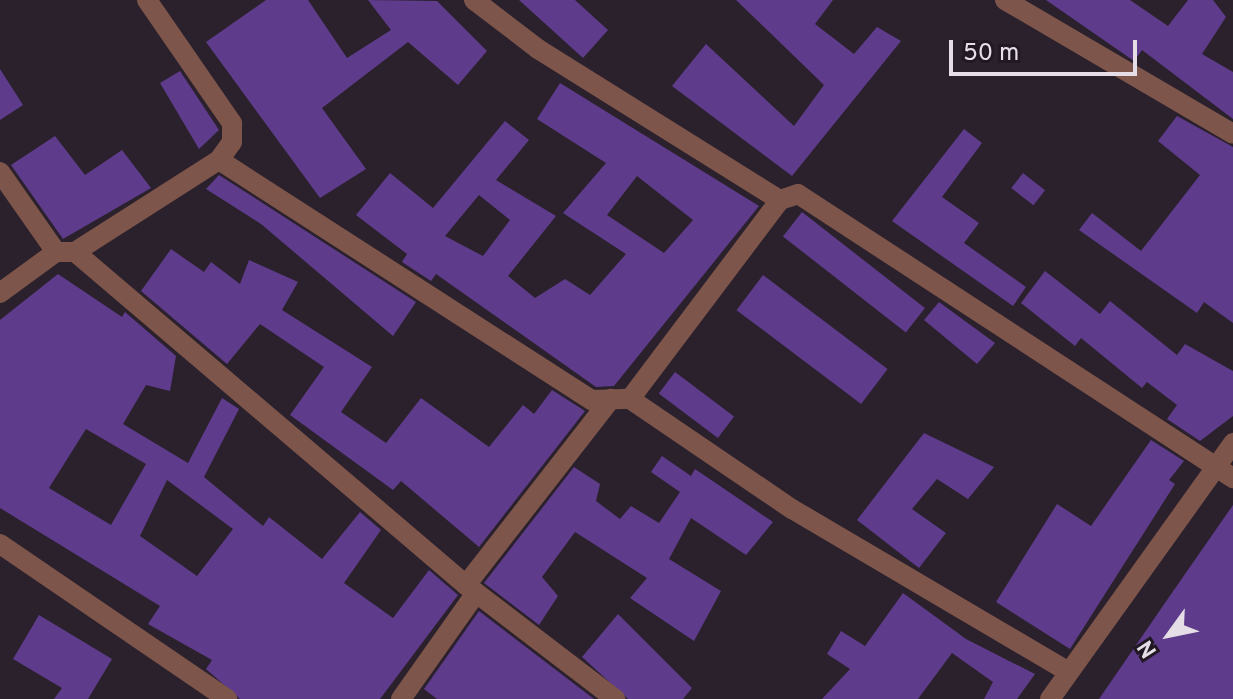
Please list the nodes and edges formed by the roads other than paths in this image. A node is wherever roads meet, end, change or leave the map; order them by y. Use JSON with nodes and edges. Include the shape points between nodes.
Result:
{"nodes":[{"id":1,"x":147,"y":0,"type":"edge"},
{"id":2,"x":474,"y":0,"type":"edge"},
{"id":3,"x":1005,"y":0,"type":"edge"},
{"id":4,"x":1233,"y":134,"type":"edge"},
{"id":5,"x":219,"y":160,"type":"junction"},
{"id":6,"x":0,"y":172,"type":"edge"},
{"id":7,"x":780,"y":200,"type":"junction"},
{"id":8,"x":66,"y":252,"type":"junction"},
{"id":9,"x":0,"y":293,"type":"edge"},
{"id":10,"x":620,"y":399,"type":"junction"},
{"id":11,"x":1233,"y":443,"type":"edge"},
{"id":12,"x":1216,"y":466,"type":"junction"},
{"id":13,"x":1233,"y":478,"type":"edge"},
{"id":14,"x":0,"y":544,"type":"edge"},
{"id":15,"x":471,"y":589,"type":"junction"},
{"id":16,"x":1069,"y":672,"type":"junction"},
{"id":17,"x":1053,"y":698,"type":"edge"},
{"id":18,"x":227,"y":699,"type":"edge"},
{"id":19,"x":401,"y":699,"type":"edge"},
{"id":20,"x":615,"y":699,"type":"edge"}],
"edges":[{"from":1,"to":5,"type":"street","via":[[232,123],[232,142]]},
{"from":2,"to":7,"type":"street","via":[[538,49]]},
{"from":3,"to":4,"type":"street"},
{"from":5,"to":8,"type":"street"},
{"from":5,"to":10,"type":"street","via":[[592,400]]},
{"from":6,"to":8,"type":"street"},
{"from":7,"to":10,"type":"street"},
{"from":7,"to":12,"type":"street","via":[[798,194]]},
{"from":8,"to":9,"type":"street"},
{"from":8,"to":15,"type":"street"},
{"from":10,"to":15,"type":"street"},
{"from":10,"to":16,"type":"street","via":[[792,509]]},
{"from":11,"to":12,"type":"street"},
{"from":12,"to":13,"type":"street"},
{"from":12,"to":16,"type":"street"},
{"from":14,"to":18,"type":"street"},
{"from":15,"to":19,"type":"street"},
{"from":15,"to":20,"type":"street"},
{"from":16,"to":17,"type":"street"}]}
